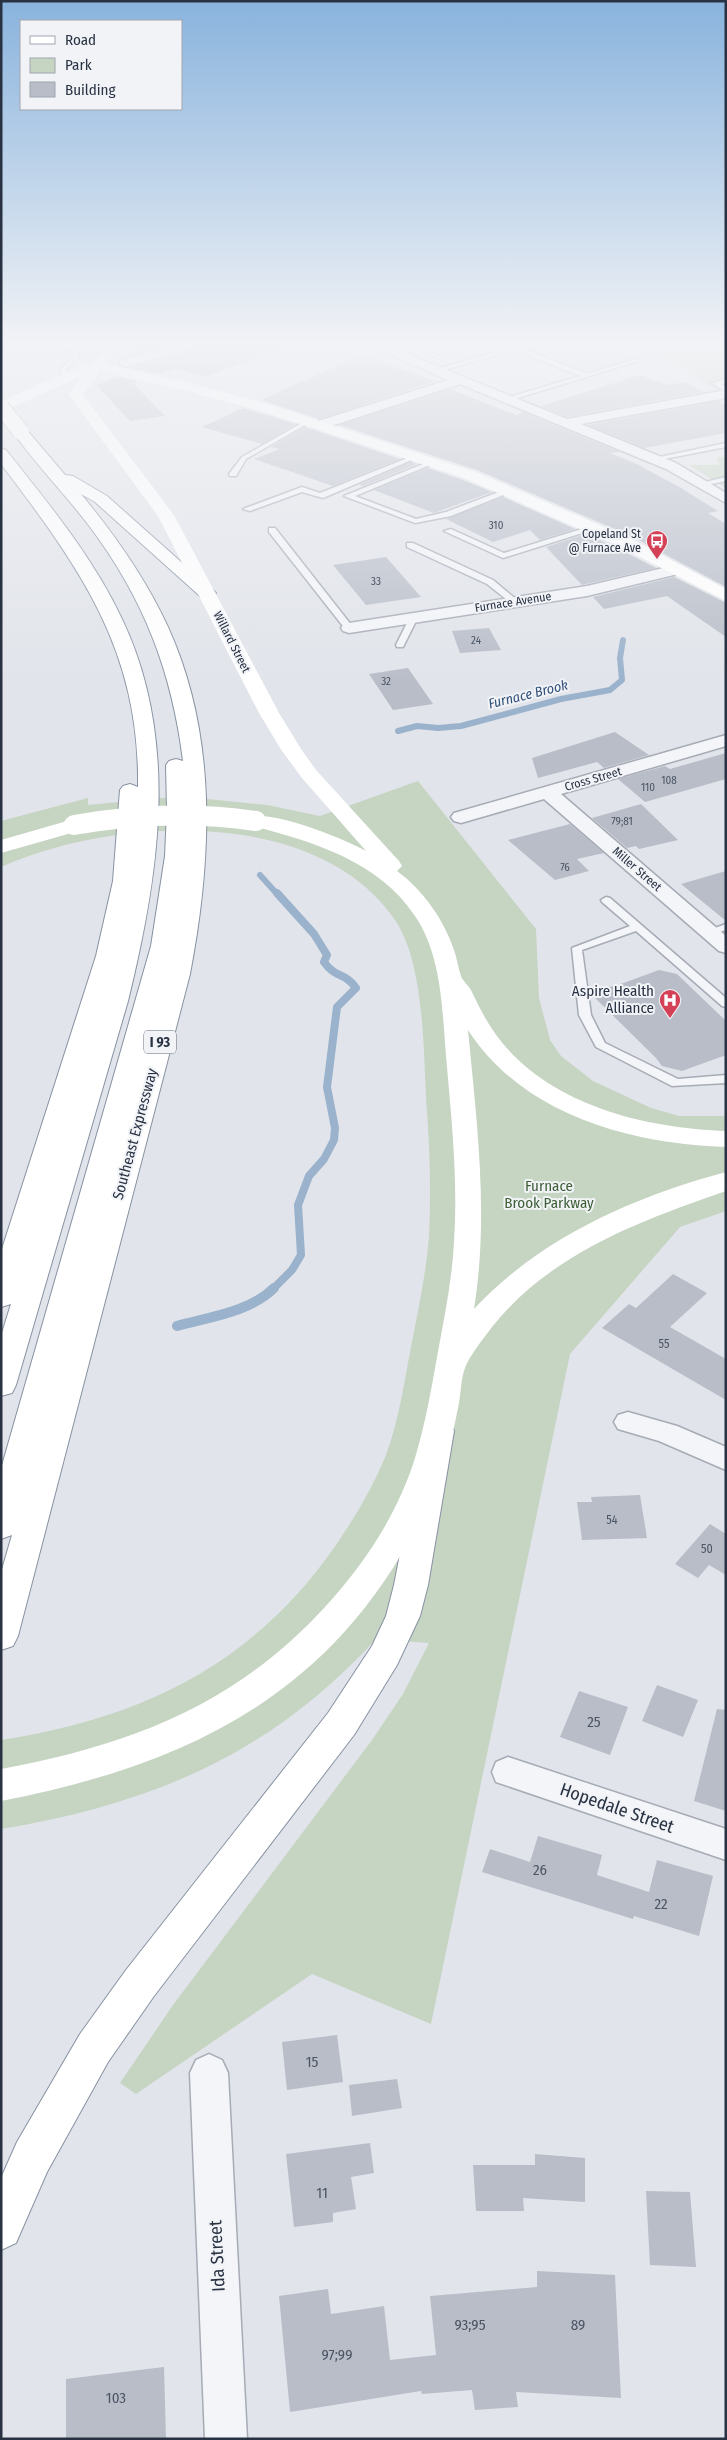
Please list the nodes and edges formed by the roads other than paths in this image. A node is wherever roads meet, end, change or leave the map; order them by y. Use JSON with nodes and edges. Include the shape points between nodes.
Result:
{"nodes":[{"id":1,"x":20,"y":458,"type":"edge"},
{"id":2,"x":24,"y":458,"type":"edge"},
{"id":3,"x":36,"y":458,"type":"edge"},
{"id":4,"x":127,"y":458,"type":"edge"},
{"id":5,"x":244,"y":458,"type":"edge"},
{"id":6,"x":412,"y":458,"type":"edge"},
{"id":7,"x":422,"y":458,"type":"edge"},
{"id":8,"x":660,"y":458,"type":"edge"},
{"id":9,"x":654,"y":459,"type":"joint"},
{"id":10,"x":433,"y":462,"type":"junction"},
{"id":11,"x":52,"y":470,"type":"junction"},
{"id":12,"x":1,"y":474,"type":"edge"},
{"id":13,"x":233,"y":474,"type":"dead end"},
{"id":14,"x":726,"y":479,"type":"edge"},
{"id":15,"x":702,"y":484,"type":"junction"},
{"id":16,"x":507,"y":492,"type":"junction"},
{"id":17,"x":726,"y":500,"type":"edge"},
{"id":18,"x":247,"y":509,"type":"dead end"},
{"id":19,"x":591,"y":529,"type":"junction"},
{"id":20,"x":272,"y":530,"type":"dead end"},
{"id":21,"x":448,"y":531,"type":"dead end"},
{"id":22,"x":410,"y":545,"type":"dead end"},
{"id":23,"x":676,"y":570,"type":"junction"},
{"id":24,"x":207,"y":593,"type":"junction"},
{"id":25,"x":726,"y":596,"type":"edge"},
{"id":26,"x":514,"y":601,"type":"junction"},
{"id":27,"x":414,"y":617,"type":"junction"},
{"id":28,"x":349,"y":628,"type":"joint"},
{"id":29,"x":400,"y":644,"type":"dead end"},
{"id":30,"x":726,"y":740,"type":"edge"},
{"id":31,"x":547,"y":792,"type":"junction"},
{"id":32,"x":461,"y":817,"type":"dead end"},
{"id":33,"x":1,"y":847,"type":"edge"},
{"id":34,"x":606,"y":900,"type":"dead end"},
{"id":35,"x":421,"y":908,"type":"junction"},
{"id":36,"x":637,"y":927,"type":"junction"},
{"id":37,"x":718,"y":930,"type":"edge"},
{"id":38,"x":726,"y":946,"type":"edge"},
{"id":39,"x":447,"y":965,"type":"junction"},
{"id":40,"x":726,"y":1004,"type":"edge"},
{"id":41,"x":726,"y":1079,"type":"edge"},
{"id":42,"x":726,"y":1139,"type":"edge"},
{"id":43,"x":726,"y":1181,"type":"edge"},
{"id":44,"x":1,"y":1297,"type":"edge"},
{"id":45,"x":450,"y":1369,"type":"junction"},
{"id":46,"x":1,"y":1385,"type":"edge"},
{"id":47,"x":628,"y":1422,"type":"dead end"},
{"id":48,"x":439,"y":1431,"type":"junction"},
{"id":49,"x":726,"y":1459,"type":"edge"},
{"id":50,"x":1,"y":1526,"type":"edge"},
{"id":51,"x":1,"y":1636,"type":"edge"},
{"id":52,"x":508,"y":1772,"type":"dead end"},
{"id":53,"x":1,"y":1785,"type":"edge"},
{"id":54,"x":726,"y":1845,"type":"edge"},
{"id":55,"x":209,"y":2073,"type":"dead end"},
{"id":56,"x":1,"y":2228,"type":"edge"},
{"id":57,"x":226,"y":2439,"type":"edge"}],
"edges":[{"from":1,"to":46,"type":"main road","number":"I 93","via":[[118,630],[144,724],[150,813],[144,881],[129,956]]},
{"from":2,"to":50,"type":"main road","number":"I 93","via":[[102,556],[135,611],[164,692],[176,766],[179,826],[168,921],[156,973]]},
{"from":3,"to":11,"type":"main road","name":"Southeast Expressway","number":"I 93"},
{"from":4,"to":24,"type":"main road","name":"Willard Street","via":[[161,507]]},
{"from":5,"to":13,"type":"lane"},
{"from":6,"to":18,"type":"lane","via":[[320,496],[302,489]]},
{"from":7,"to":10,"type":"main road"},
{"from":8,"to":9,"type":"lane"},
{"from":9,"to":15,"type":"street"},
{"from":10,"to":16,"type":"main road"},
{"from":10,"to":16,"type":"lane","via":[[348,496],[415,521],[448,514]]},
{"from":11,"to":24,"type":"main road","via":[[101,499]]},
{"from":11,"to":51,"type":"main road","name":"Southeast Expressway","number":"I 93","via":[[135,581],[151,609],[170,657],[181,690],[192,744],[198,806],[197,849],[189,922],[178,974]]},
{"from":12,"to":44,"type":"main road","via":[[65,562],[102,632],[125,716],[130,792],[124,882],[110,947]]},
{"from":14,"to":15,"type":"lane"},
{"from":15,"to":17,"type":"street"},
{"from":16,"to":19,"type":"main road"},
{"from":19,"to":21,"type":"lane","via":[[503,556]]},
{"from":19,"to":23,"type":"main road"},
{"from":20,"to":28,"type":"lane"},
{"from":22,"to":26,"type":"lane","via":[[490,582]]},
{"from":23,"to":25,"type":"main road"},
{"from":23,"to":26,"type":"street","name":"Furnace Avenue","via":[[615,586]]},
{"from":24,"to":35,"type":"main road","name":"Willard Street","via":[[292,751],[386,861]]},
{"from":26,"to":27,"type":"street","name":"Furnace Avenue"},
{"from":27,"to":28,"type":"street","name":"Furnace Avenue"},
{"from":27,"to":29,"type":"lane"},
{"from":30,"to":31,"type":"street","name":"Cross Street"},
{"from":31,"to":32,"type":"street","name":"Cross Street"},
{"from":31,"to":37,"type":"street","name":"Miller Street"},
{"from":33,"to":35,"type":"main road","bridge":true,"via":[[74,825],[116,818],[160,814],[256,821],[308,834],[354,853],[392,879]]},
{"from":34,"to":36,"type":"lane"},
{"from":35,"to":39,"type":"main road"},
{"from":36,"to":40,"type":"lane"},
{"from":36,"to":41,"type":"lane","via":[[577,948],[585,1015],[600,1045],[676,1083]]},
{"from":37,"to":38,"type":"street","name":"Miller Street"},
{"from":39,"to":42,"type":"main road","via":[[486,1039],[509,1064],[539,1086],[573,1105],[635,1128],[679,1136]]},
{"from":39,"to":45,"type":"main road","via":[[466,1135],[469,1206],[465,1271]]},
{"from":43,"to":45,"type":"main road","via":[[612,1224],[559,1254],[523,1280],[490,1311],[462,1346]]},
{"from":45,"to":48,"type":"main road"},
{"from":47,"to":49,"type":"street","via":[[667,1433]]},
{"from":48,"to":53,"type":"main road","via":[[419,1488],[390,1543],[338,1617],[293,1662],[238,1701],[178,1734],[110,1761]]},
{"from":48,"to":56,"type":"main road","via":[[411,1585],[403,1616],[385,1655],[341,1724],[140,1983],[94,2048],[32,2157]]},
{"from":52,"to":54,"type":"street","name":"Hopedale Street"},
{"from":55,"to":57,"type":"street","name":"Ida Street"}]}
